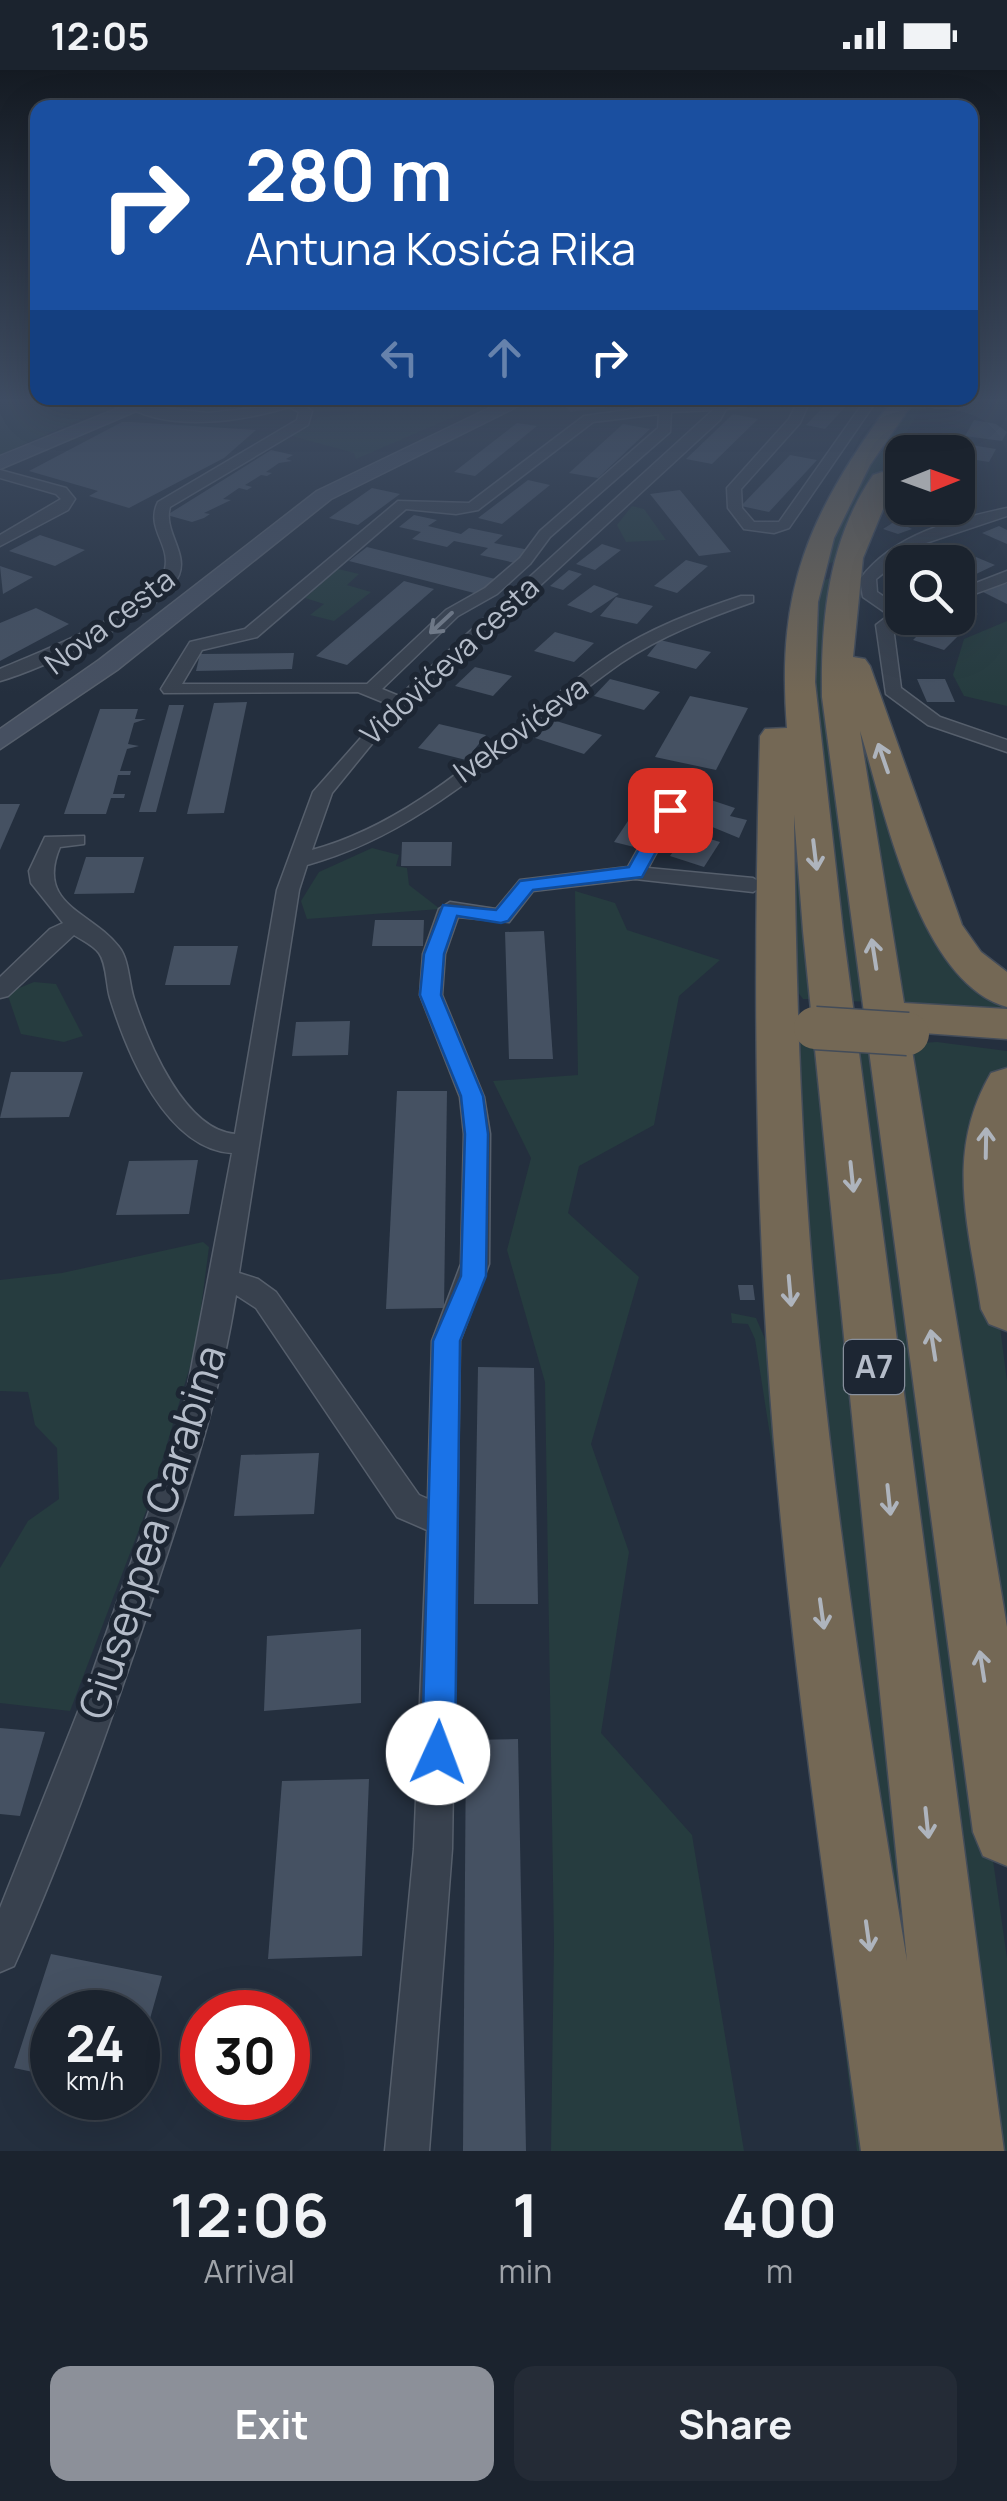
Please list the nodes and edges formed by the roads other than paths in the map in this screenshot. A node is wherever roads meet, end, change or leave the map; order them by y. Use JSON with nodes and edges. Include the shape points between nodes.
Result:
{"nodes":[{"id":1,"x":67,"y":500,"type":"edge"},
{"id":2,"x":171,"y":500,"type":"edge"},
{"id":3,"x":317,"y":500,"type":"edge"},
{"id":4,"x":482,"y":500,"type":"edge"},
{"id":5,"x":584,"y":500,"type":"edge"},
{"id":6,"x":620,"y":500,"type":"edge"},
{"id":7,"x":734,"y":500,"type":"edge"},
{"id":8,"x":802,"y":500,"type":"edge"},
{"id":9,"x":849,"y":500,"type":"edge"},
{"id":10,"x":872,"y":500,"type":"edge"},
{"id":11,"x":884,"y":500,"type":"edge"},
{"id":12,"x":1007,"y":512,"type":"edge"},
{"id":13,"x":0,"y":541,"type":"edge"},
{"id":14,"x":911,"y":545,"type":"edge"},
{"id":15,"x":885,"y":561,"type":"edge"},
{"id":16,"x":831,"y":570,"type":"junction"},
{"id":17,"x":1007,"y":576,"type":"edge"},
{"id":18,"x":975,"y":588,"type":"edge"},
{"id":19,"x":747,"y":599,"type":"dead end"},
{"id":20,"x":885,"y":604,"type":"edge"},
{"id":21,"x":885,"y":635,"type":"edge"},
{"id":22,"x":0,"y":676,"type":"edge"},
{"id":23,"x":372,"y":690,"type":"junction"},
{"id":24,"x":401,"y":703,"type":"junction"},
{"id":25,"x":0,"y":741,"type":"edge"},
{"id":26,"x":1007,"y":746,"type":"edge"},
{"id":27,"x":688,"y":779,"type":"dead end"},
{"id":28,"x":77,"y":840,"type":"dead end"},
{"id":29,"x":297,"y":861,"type":"junction"},
{"id":30,"x":635,"y":872,"type":"junction"},
{"id":31,"x":753,"y":884,"type":"dead end"},
{"id":32,"x":76,"y":925,"type":"junction"},
{"id":33,"x":0,"y":990,"type":"edge"},
{"id":34,"x":1007,"y":993,"type":"edge"},
{"id":35,"x":802,"y":1020,"type":"junction"},
{"id":36,"x":1007,"y":1024,"type":"edge"},
{"id":37,"x":907,"y":1025,"type":"junction"},
{"id":38,"x":1007,"y":1043,"type":"edge"},
{"id":39,"x":1007,"y":1084,"type":"edge"},
{"id":40,"x":246,"y":1144,"type":"junction"},
{"id":41,"x":224,"y":1280,"type":"junction"},
{"id":42,"x":1007,"y":1309,"type":"edge"},
{"id":43,"x":442,"y":1521,"type":"junction"},
{"id":44,"x":1007,"y":1832,"type":"edge"},
{"id":45,"x":0,"y":1952,"type":"edge"},
{"id":46,"x":407,"y":2151,"type":"edge"},
{"id":47,"x":900,"y":2151,"type":"edge"},
{"id":48,"x":966,"y":2151,"type":"edge"}],
"edges":[{"from":1,"to":13,"type":"street"},
{"from":2,"to":22,"type":"street","via":[[158,520],[172,574],[151,599]]},
{"from":3,"to":25,"type":"street","name":"Nova cesta"},
{"from":4,"to":23,"type":"street","via":[[445,510],[407,502],[251,632],[196,646],[170,688]]},
{"from":5,"to":23,"type":"street","one_way":true,"via":[[524,562],[452,613]]},
{"from":6,"to":24,"type":"street","name":"Vidovićeva cesta"},
{"from":7,"to":8,"type":"street","via":[[748,526],[784,525]]},
{"from":9,"to":16,"type":"highway","number":"A7"},
{"from":10,"to":16,"type":"highway","number":"A7"},
{"from":11,"to":16,"type":"highway"},
{"from":12,"to":14,"type":"street"},
{"from":15,"to":20,"type":"street","via":[[870,574],[869,594]]},
{"from":34,"to":16,"type":"highway","one_way":true,"via":[[955,948],[926,888],[855,670]]},
{"from":16,"to":35,"type":"highway","via":[[777,714]]},
{"from":44,"to":16,"type":"highway","number":"A7","one_way":true,"via":[[842,745]]},
{"from":16,"to":48,"type":"highway","number":"A7","one_way":true,"via":[[799,666],[804,756]]},
{"from":17,"to":18,"type":"street"},
{"from":19,"to":29,"type":"street","name":"Ivekovićeva","via":[[618,658],[353,847]]},
{"from":21,"to":26,"type":"street","via":[[892,690],[934,721]]},
{"from":23,"to":24,"type":"street"},
{"from":24,"to":29,"type":"street","name":"Vidovićeva cesta","via":[[323,792]]},
{"from":27,"to":30,"type":"street"},
{"from":28,"to":32,"type":"street","via":[[52,841],[39,871],[50,896]]},
{"from":29,"to":40,"type":"street","name":"Giuseppea Carabina"},
{"from":30,"to":31,"type":"street"},
{"from":30,"to":43,"type":"street","via":[[527,885],[501,917],[450,909],[434,954],[431,995],[472,1096],[477,1134],[473,1276],[446,1341]]},
{"from":32,"to":33,"type":"street"},
{"from":32,"to":40,"type":"street","via":[[111,951],[141,1052],[176,1108],[208,1139]]},
{"from":35,"to":37,"type":"highway","bridge":true},
{"from":35,"to":47,"type":"highway","one_way":true,"via":[[785,1236],[819,1590]]},
{"from":36,"to":37,"type":"highway"},
{"from":37,"to":38,"type":"highway"},
{"from":42,"to":39,"type":"highway","one_way":true,"via":[[985,1142],[989,1113]]},
{"from":40,"to":41,"type":"street","name":"Giuseppea Carabina"},
{"from":41,"to":43,"type":"street","via":[[266,1300],[408,1506]]},
{"from":41,"to":45,"type":"street","name":"Giuseppea Carabina","via":[[208,1376],[184,1460],[103,1694]]},
{"from":43,"to":46,"type":"street","via":[[433,1849]]}]}
